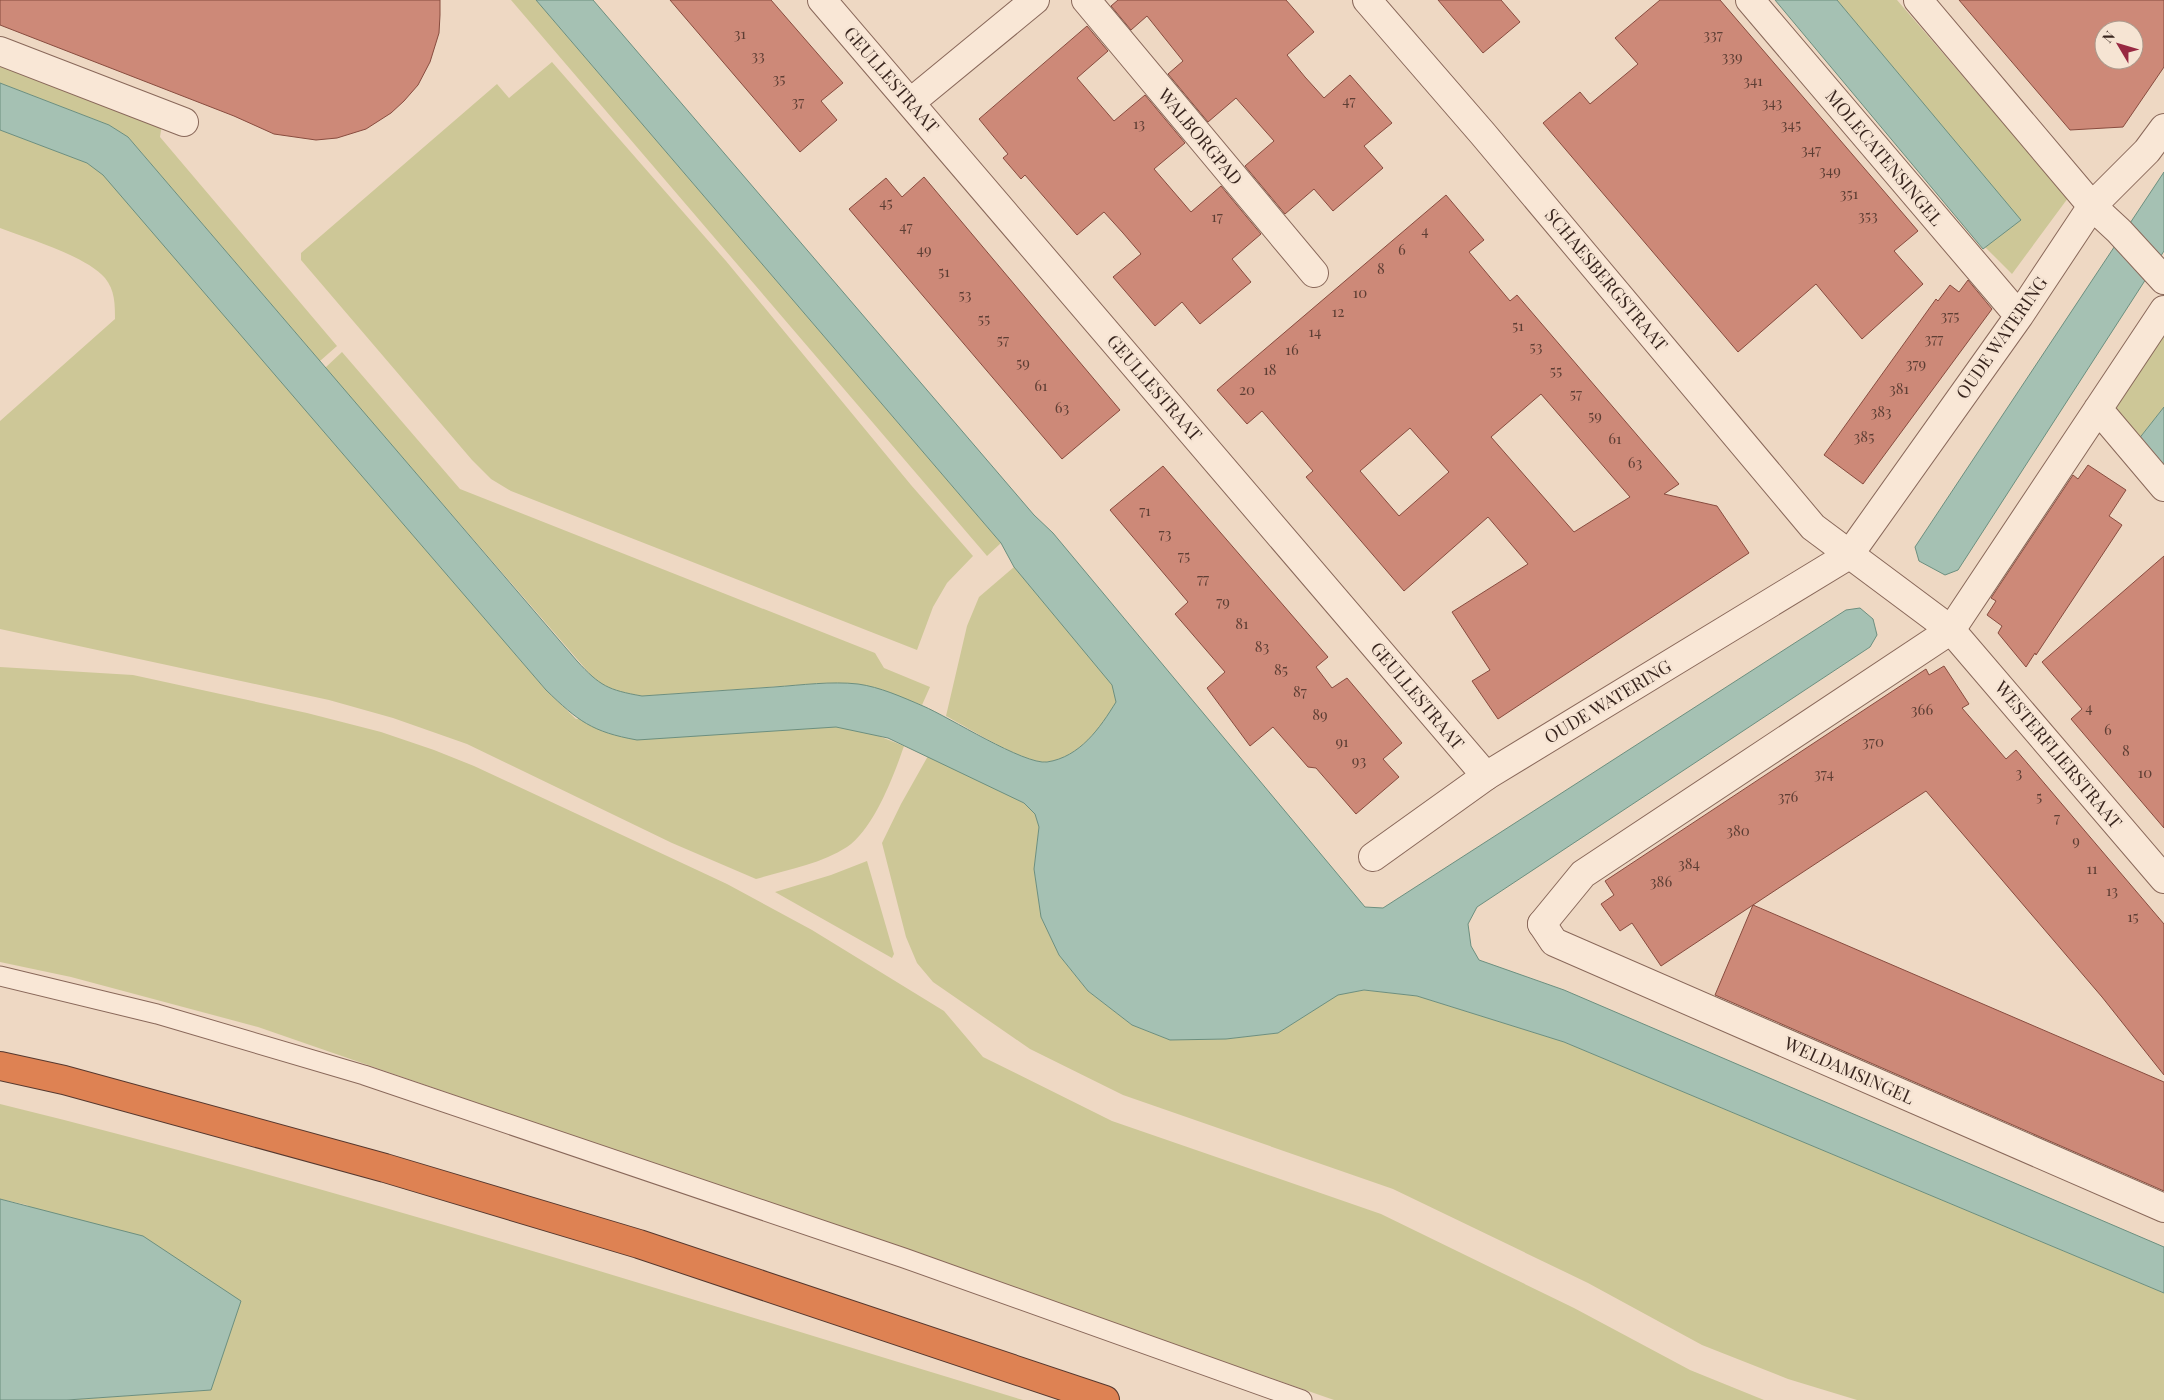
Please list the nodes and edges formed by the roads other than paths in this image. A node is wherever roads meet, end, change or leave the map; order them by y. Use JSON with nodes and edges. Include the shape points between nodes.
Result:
{"nodes":[{"id":1,"x":822,"y":0,"type":"edge"},
{"id":2,"x":1035,"y":0,"type":"edge"},
{"id":3,"x":1086,"y":0,"type":"edge"},
{"id":4,"x":1367,"y":0,"type":"edge"},
{"id":5,"x":1750,"y":0,"type":"edge"},
{"id":6,"x":1918,"y":0,"type":"edge"},
{"id":7,"x":0,"y":50,"type":"edge"},
{"id":8,"x":911,"y":102,"type":"junction"},
{"id":9,"x":184,"y":122,"type":"dead end"},
{"id":10,"x":2164,"y":128,"type":"edge"},
{"id":11,"x":2092,"y":206,"type":"junction"},
{"id":12,"x":1314,"y":273,"type":"dead end"},
{"id":13,"x":2162,"y":277,"type":"edge"},
{"id":14,"x":2164,"y":310,"type":"edge"},
{"id":15,"x":2019,"y":316,"type":"junction"},
{"id":16,"x":2098,"y":409,"type":"junction"},
{"id":17,"x":2164,"y":487,"type":"edge"},
{"id":18,"x":1849,"y":555,"type":"junction"},
{"id":19,"x":1951,"y":630,"type":"junction"},
{"id":20,"x":1486,"y":776,"type":"junction"},
{"id":21,"x":1373,"y":857,"type":"dead end"},
{"id":22,"x":2164,"y":880,"type":"edge"},
{"id":23,"x":0,"y":976,"type":"edge"},
{"id":24,"x":0,"y":1054,"type":"edge"},
{"id":25,"x":0,"y":1066,"type":"edge"},
{"id":26,"x":64,"y":1080,"type":"junction"},
{"id":27,"x":2164,"y":1208,"type":"edge"},
{"id":28,"x":1105,"y":1400,"type":"edge"},
{"id":29,"x":1302,"y":1400,"type":"edge"}],
"edges":[{"from":1,"to":8,"type":"street","name":"GEULLESTRAAT"},
{"from":2,"to":8,"type":"street"},
{"from":3,"to":12,"type":"street","name":"WALBORGPAD"},
{"from":4,"to":18,"type":"street","name":"SCHAESBERGSTRAAT","via":[[1812,526]]},
{"from":5,"to":15,"type":"street","name":"MOLECATENSINGEL"},
{"from":6,"to":11,"type":"street"},
{"from":7,"to":9,"type":"street"},
{"from":8,"to":20,"type":"street","name":"GEULLESTRAAT"},
{"from":10,"to":11,"type":"street","name":"OUDE WATERING","via":[[2147,151]]},
{"from":11,"to":13,"type":"street"},
{"from":11,"to":15,"type":"street","name":"OUDE WATERING"},
{"from":14,"to":16,"type":"street"},
{"from":15,"to":18,"type":"street","name":"OUDE WATERING"},
{"from":16,"to":17,"type":"street"},
{"from":16,"to":19,"type":"street"},
{"from":18,"to":19,"type":"street"},
{"from":18,"to":20,"type":"street","name":"OUDE WATERING"},
{"from":19,"to":22,"type":"street","name":"WESTERFLIERSTRAAT"},
{"from":19,"to":27,"type":"street","name":"WELDAMSINGEL","via":[[1583,874],[1542,924],[1554,942]]},
{"from":20,"to":21,"type":"street","name":"OUDE WATERING"},
{"from":23,"to":29,"type":"lane","via":[[157,1014],[364,1075],[904,1258]]},
{"from":24,"to":26,"type":"highway"},
{"from":25,"to":26,"type":"highway"},
{"from":26,"to":28,"type":"highway","via":[[385,1168],[639,1244]]}]}
